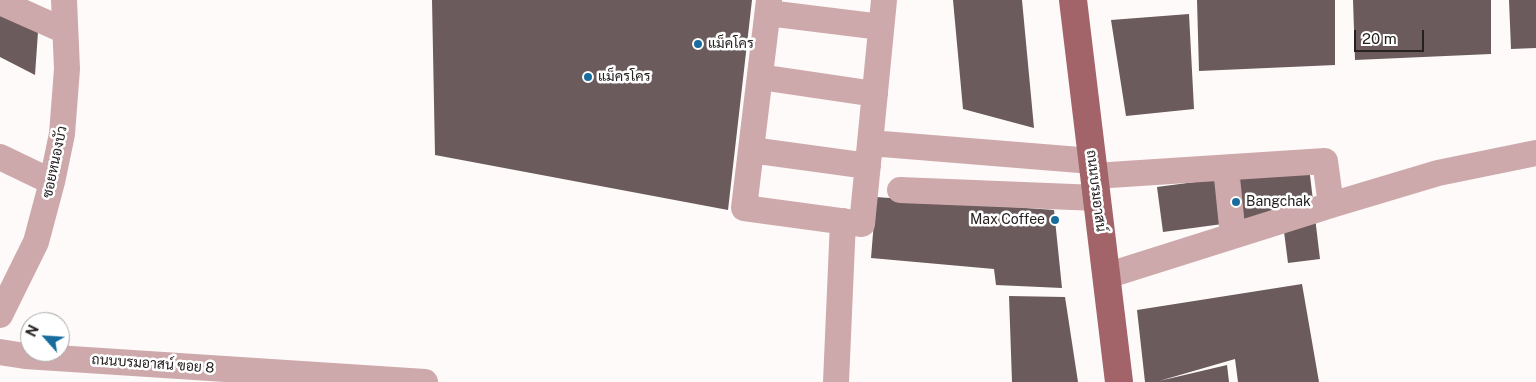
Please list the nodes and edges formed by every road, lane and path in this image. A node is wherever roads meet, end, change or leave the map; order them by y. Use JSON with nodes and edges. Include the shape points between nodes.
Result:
{"nodes":[{"id":1,"x":64,"y":0,"type":"edge"},
{"id":2,"x":884,"y":0,"type":"edge"},
{"id":3,"x":1073,"y":0,"type":"edge"},
{"id":4,"x":0,"y":2,"type":"edge"},
{"id":5,"x":769,"y":7,"type":"edge"},
{"id":6,"x":881,"y":27,"type":"junction"},
{"id":7,"x":65,"y":31,"type":"junction"},
{"id":8,"x":760,"y":77,"type":"junction"},
{"id":9,"x":875,"y":94,"type":"junction"},
{"id":10,"x":751,"y":150,"type":"junction"},
{"id":11,"x":1536,"y":153,"type":"edge"},
{"id":12,"x":869,"y":155,"type":"junction"},
{"id":13,"x":0,"y":157,"type":"edge"},
{"id":14,"x":1226,"y":168,"type":"junction"},
{"id":15,"x":1094,"y":178,"type":"junction"},
{"id":16,"x":52,"y":182,"type":"junction"},
{"id":17,"x":900,"y":190,"type":"dead end"},
{"id":18,"x":1332,"y":205,"type":"junction"},
{"id":19,"x":843,"y":221,"type":"junction"},
{"id":20,"x":1233,"y":236,"type":"junction"},
{"id":21,"x":1106,"y":276,"type":"junction"},
{"id":22,"x":0,"y":315,"type":"edge"},
{"id":23,"x":0,"y":352,"type":"edge"},
{"id":24,"x":274,"y":377,"type":"edge"},
{"id":25,"x":426,"y":382,"type":"edge"},
{"id":26,"x":836,"y":382,"type":"edge"},
{"id":27,"x":1119,"y":382,"type":"edge"}],
"edges":[{"from":1,"to":7,"type":"street","name":"ซอยหนองบัว"},
{"from":2,"to":6,"type":"street"},
{"from":3,"to":15,"type":"main road","name":"ถนนบรมอาสน์"},
{"from":4,"to":7,"type":"street"},
{"from":5,"to":6,"type":"street"},
{"from":5,"to":8,"type":"street"},
{"from":6,"to":9,"type":"street"},
{"from":7,"to":16,"type":"street","name":"ซอยหนองบัว","via":[[67,69],[62,134]]},
{"from":8,"to":9,"type":"street"},
{"from":8,"to":10,"type":"street"},
{"from":9,"to":12,"type":"street"},
{"from":10,"to":12,"type":"street"},
{"from":10,"to":19,"type":"street","via":[[744,208]]},
{"from":11,"to":18,"type":"street","via":[[1438,173]]},
{"from":12,"to":15,"type":"street"},
{"from":12,"to":19,"type":"street","via":[[862,224]]},
{"from":13,"to":16,"type":"street"},
{"from":14,"to":15,"type":"street"},
{"from":14,"to":18,"type":"street","via":[[1325,161]]},
{"from":14,"to":20,"type":"street"},
{"from":15,"to":17,"type":"street"},
{"from":15,"to":21,"type":"main road","name":"ถนนบรมอาสน์"},
{"from":16,"to":22,"type":"street","name":"ซอยหนองบัว","via":[[36,242]]},
{"from":18,"to":20,"type":"street"},
{"from":19,"to":26,"type":"street"},
{"from":20,"to":21,"type":"street"},
{"from":21,"to":27,"type":"main road","name":"ถนนบรมอาสน์"},
{"from":23,"to":24,"type":"street","name":"ถนนบรมอาสน์ ฃอย 8"},
{"from":24,"to":25,"type":"street","name":"ถนนบรมอาสน์ ฃอย 8"}]}
